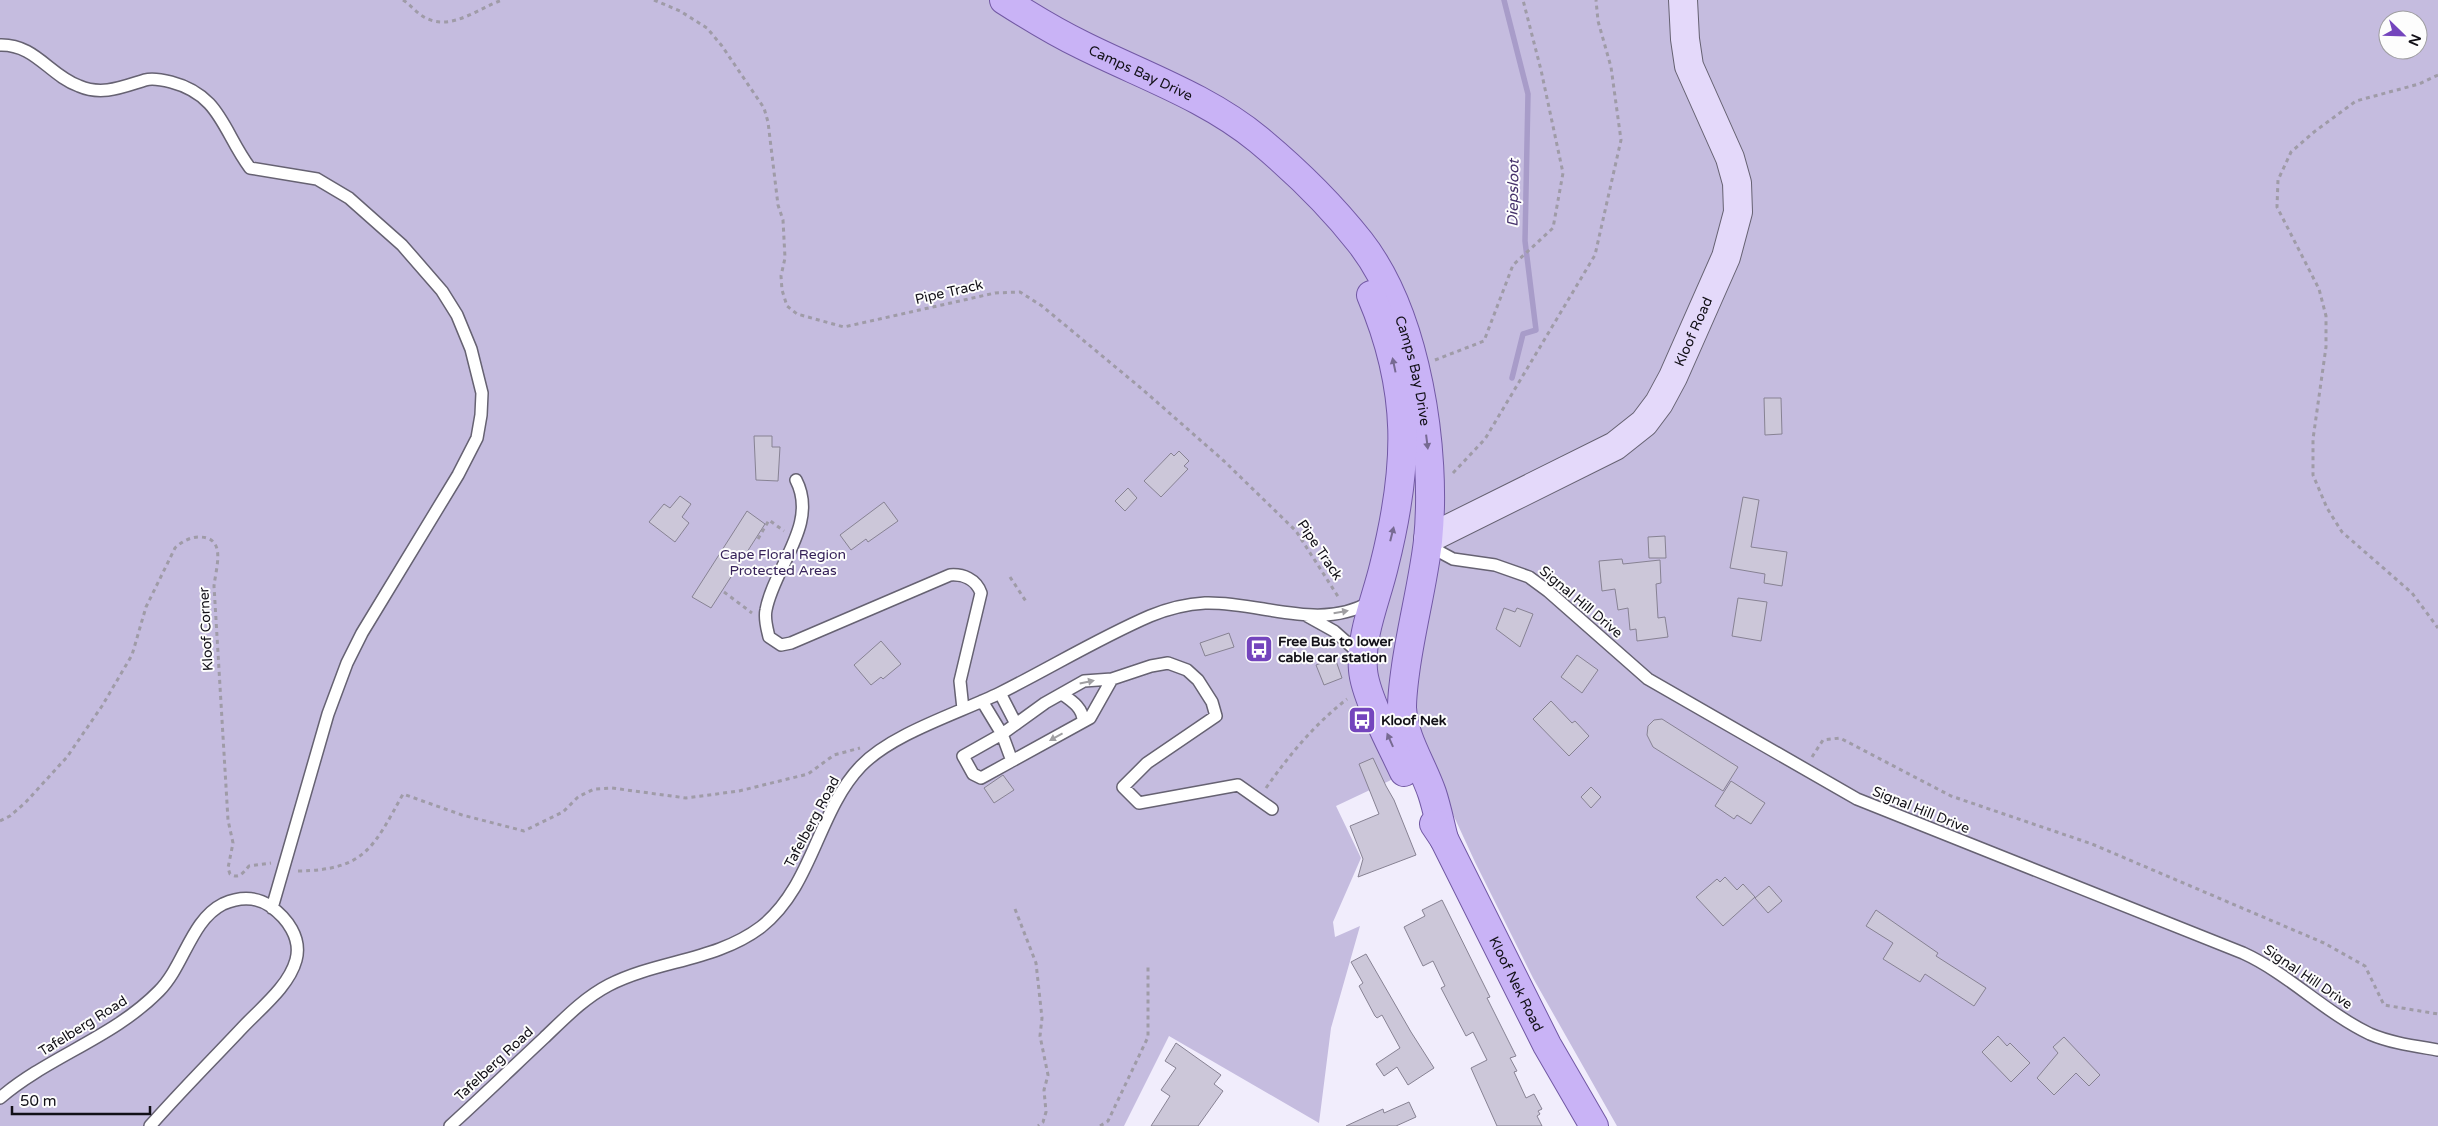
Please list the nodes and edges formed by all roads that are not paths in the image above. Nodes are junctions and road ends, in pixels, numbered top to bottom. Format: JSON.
{"nodes":[{"id":1,"x":1004,"y":0,"type":"edge"},
{"id":2,"x":1683,"y":0,"type":"edge"},
{"id":3,"x":0,"y":45,"type":"edge"},
{"id":4,"x":1295,"y":173,"type":"junction"},
{"id":5,"x":796,"y":480,"type":"dead end"},
{"id":6,"x":1428,"y":539,"type":"junction"},
{"id":7,"x":1379,"y":588,"type":"junction"},
{"id":8,"x":1417,"y":603,"type":"junction"},
{"id":9,"x":1304,"y":615,"type":"junction"},
{"id":10,"x":1409,"y":644,"type":"junction"},
{"id":11,"x":1362,"y":655,"type":"junction"},
{"id":12,"x":1112,"y":679,"type":"junction"},
{"id":13,"x":1000,"y":693,"type":"junction"},
{"id":14,"x":1062,"y":694,"type":"junction"},
{"id":15,"x":982,"y":700,"type":"junction"},
{"id":16,"x":963,"y":709,"type":"junction"},
{"id":17,"x":1083,"y":721,"type":"junction"},
{"id":18,"x":1016,"y":724,"type":"junction"},
{"id":19,"x":1002,"y":734,"type":"junction"},
{"id":20,"x":1012,"y":761,"type":"junction"},
{"id":21,"x":1272,"y":809,"type":"dead end"},
{"id":22,"x":1444,"y":839,"type":"junction"},
{"id":23,"x":272,"y":908,"type":"junction"},
{"id":24,"x":2438,"y":1050,"type":"edge"},
{"id":25,"x":0,"y":1098,"type":"edge"},
{"id":26,"x":150,"y":1126,"type":"edge"},
{"id":27,"x":450,"y":1126,"type":"edge"},
{"id":28,"x":1594,"y":1126,"type":"edge"}],
"edges":[{"from":1,"to":4,"type":"main road","name":"Camps Bay Drive"},
{"from":2,"to":6,"type":"main road","name":"Kloof Road"},
{"from":3,"to":23,"type":"lane"},
{"from":4,"to":6,"type":"main road","name":"Camps Bay Drive","one_way":true},
{"from":7,"to":4,"type":"main road","name":"Camps Bay Drive","one_way":true},
{"from":5,"to":16,"type":"lane"},
{"from":6,"to":7,"type":"main road"},
{"from":6,"to":8,"type":"main road","name":"Camps Bay Drive"},
{"from":6,"to":24,"type":"lane","name":"Signal Hill Drive"},
{"from":7,"to":8,"type":"main road"},
{"from":9,"to":7,"type":"lane","name":"Tafelberg Road","one_way":true},
{"from":7,"to":11,"type":"main road","name":"Camps Bay Drive"},
{"from":8,"to":10,"type":"main road","name":"Camps Bay Drive"},
{"from":9,"to":11,"type":"lane","name":"Tafelberg Road"},
{"from":9,"to":13,"type":"lane","name":"Tafelberg Road"},
{"from":10,"to":11,"type":"main road"},
{"from":10,"to":22,"type":"main road","name":"Kloof Nek Road"},
{"from":22,"to":11,"type":"main road","name":"Kloof Nek Road","one_way":true},
{"from":14,"to":12,"type":"lane","one_way":true},
{"from":12,"to":17,"type":"lane"},
{"from":12,"to":21,"type":"lane"},
{"from":13,"to":15,"type":"lane","name":"Tafelberg Road"},
{"from":13,"to":18,"type":"lane"},
{"from":14,"to":17,"type":"lane"},
{"from":14,"to":18,"type":"lane"},
{"from":15,"to":16,"type":"lane","name":"Tafelberg Road"},
{"from":15,"to":19,"type":"lane"},
{"from":16,"to":27,"type":"lane","name":"Tafelberg Road"},
{"from":17,"to":20,"type":"lane","one_way":true},
{"from":18,"to":19,"type":"lane"},
{"from":19,"to":20,"type":"lane"},
{"from":19,"to":20,"type":"lane"},
{"from":22,"to":28,"type":"main road","name":"Kloof Nek Road"},
{"from":23,"to":25,"type":"lane","name":"Tafelberg Road"},
{"from":23,"to":26,"type":"lane","name":"Tafelberg Road"}]}
